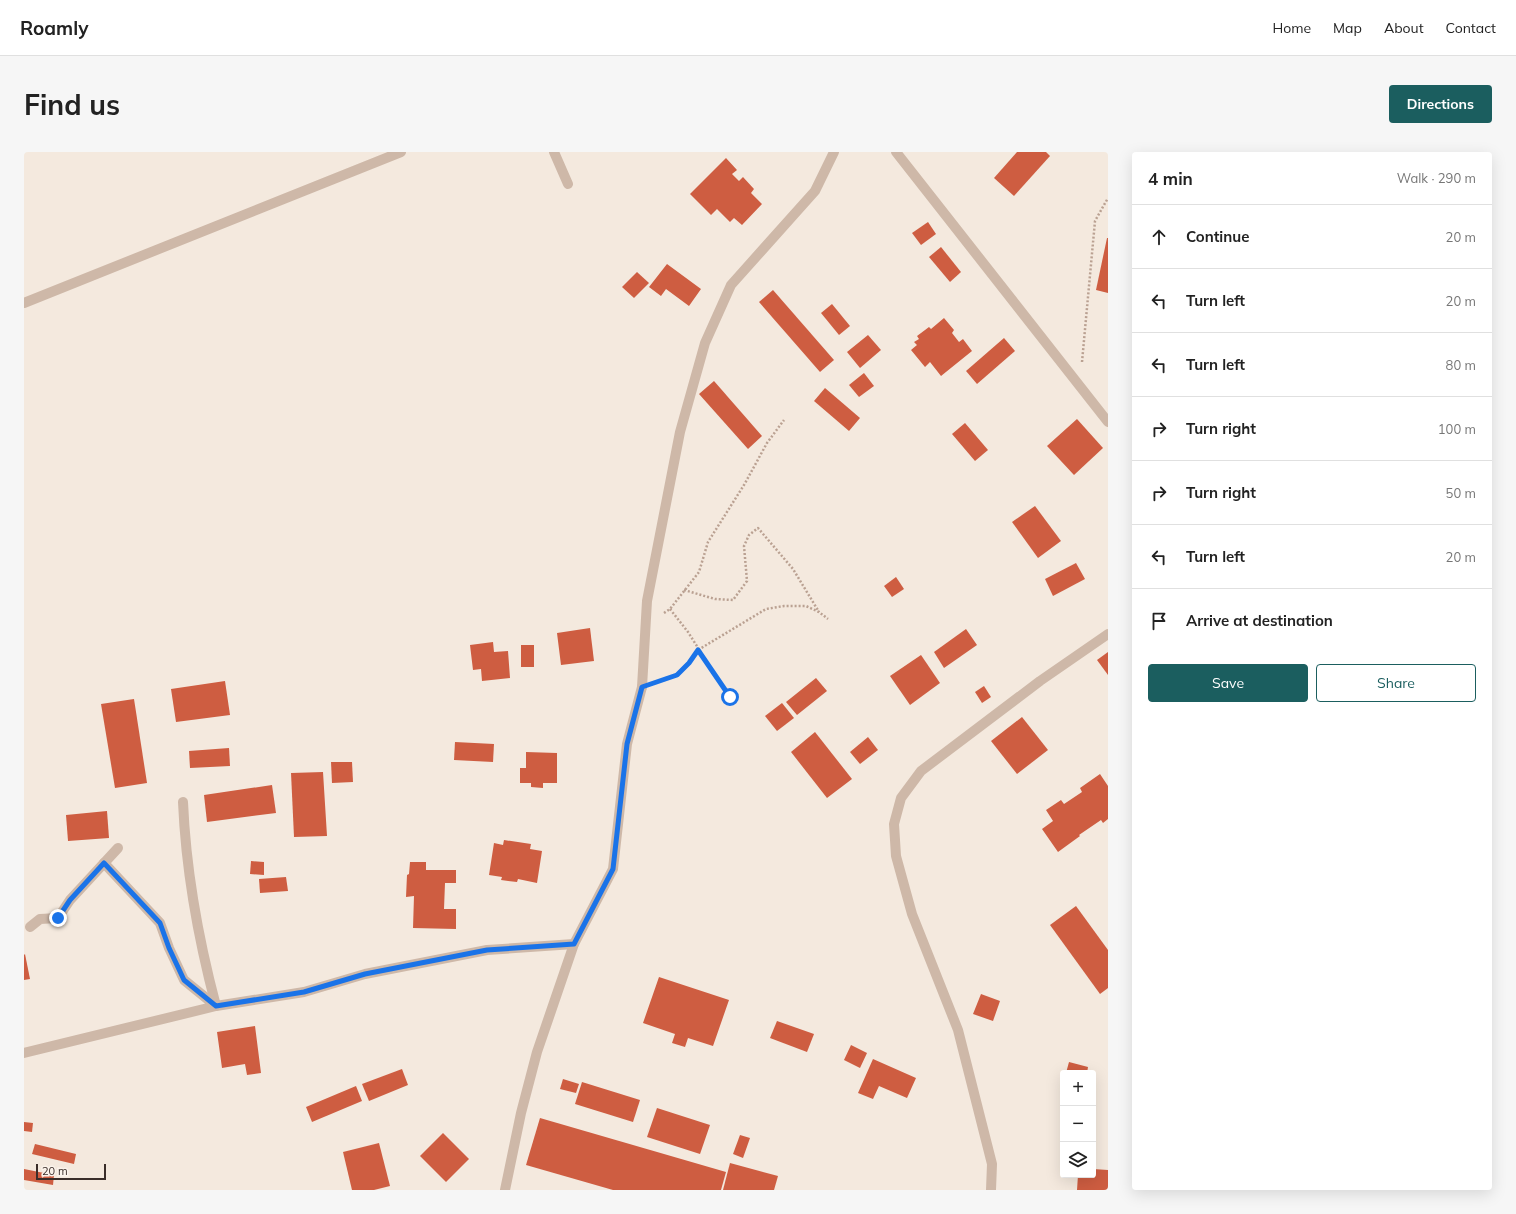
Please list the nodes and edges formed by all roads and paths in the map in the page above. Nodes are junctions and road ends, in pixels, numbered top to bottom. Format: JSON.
{"nodes":[{"id":1,"x":401,"y":152,"type":"edge"},
{"id":2,"x":554,"y":152,"type":"edge"},
{"id":3,"x":834,"y":152,"type":"edge"},
{"id":4,"x":896,"y":152,"type":"edge"},
{"id":5,"x":568,"y":184,"type":"dead end"},
{"id":6,"x":1108,"y":198,"type":"edge"},
{"id":7,"x":24,"y":303,"type":"edge"},
{"id":8,"x":1073,"y":378,"type":"junction"},
{"id":9,"x":784,"y":420,"type":"dead end"},
{"id":10,"x":1108,"y":422,"type":"edge"},
{"id":11,"x":684,"y":590,"type":"junction"},
{"id":12,"x":670,"y":609,"type":"junction"},
{"id":13,"x":819,"y":612,"type":"junction"},
{"id":14,"x":828,"y":619,"type":"dead end"},
{"id":15,"x":647,"y":624,"type":"junction"},
{"id":16,"x":1108,"y":634,"type":"edge"},
{"id":17,"x":698,"y":650,"type":"junction"},
{"id":18,"x":642,"y":687,"type":"junction"},
{"id":19,"x":734,"y":705,"type":"dead end"},
{"id":20,"x":183,"y":802,"type":"dead end"},
{"id":21,"x":118,"y":848,"type":"dead end"},
{"id":22,"x":104,"y":863,"type":"junction"},
{"id":23,"x":30,"y":927,"type":"dead end"},
{"id":24,"x":574,"y":944,"type":"junction"},
{"id":25,"x":216,"y":1006,"type":"junction"},
{"id":26,"x":24,"y":1053,"type":"edge"},
{"id":27,"x":504,"y":1190,"type":"edge"},
{"id":28,"x":991,"y":1190,"type":"edge"}],
"edges":[{"from":1,"to":7,"type":"street"},
{"from":2,"to":5,"type":"street"},
{"from":3,"to":15,"type":"street"},
{"from":4,"to":8,"type":"street"},
{"from":6,"to":8,"type":"path"},
{"from":8,"to":10,"type":"street"},
{"from":9,"to":11,"type":"path"},
{"from":11,"to":12,"type":"path"},
{"from":11,"to":13,"type":"path"},
{"from":12,"to":15,"type":"path"},
{"from":12,"to":17,"type":"path"},
{"from":13,"to":14,"type":"path"},
{"from":13,"to":17,"type":"path"},
{"from":15,"to":18,"type":"street"},
{"from":16,"to":28,"type":"street"},
{"from":17,"to":18,"type":"path"},
{"from":17,"to":19,"type":"path"},
{"from":18,"to":24,"type":"street"},
{"from":20,"to":25,"type":"street"},
{"from":21,"to":22,"type":"street"},
{"from":22,"to":23,"type":"street"},
{"from":22,"to":25,"type":"street"},
{"from":24,"to":25,"type":"street"},
{"from":24,"to":27,"type":"street"},
{"from":25,"to":26,"type":"street"}]}
